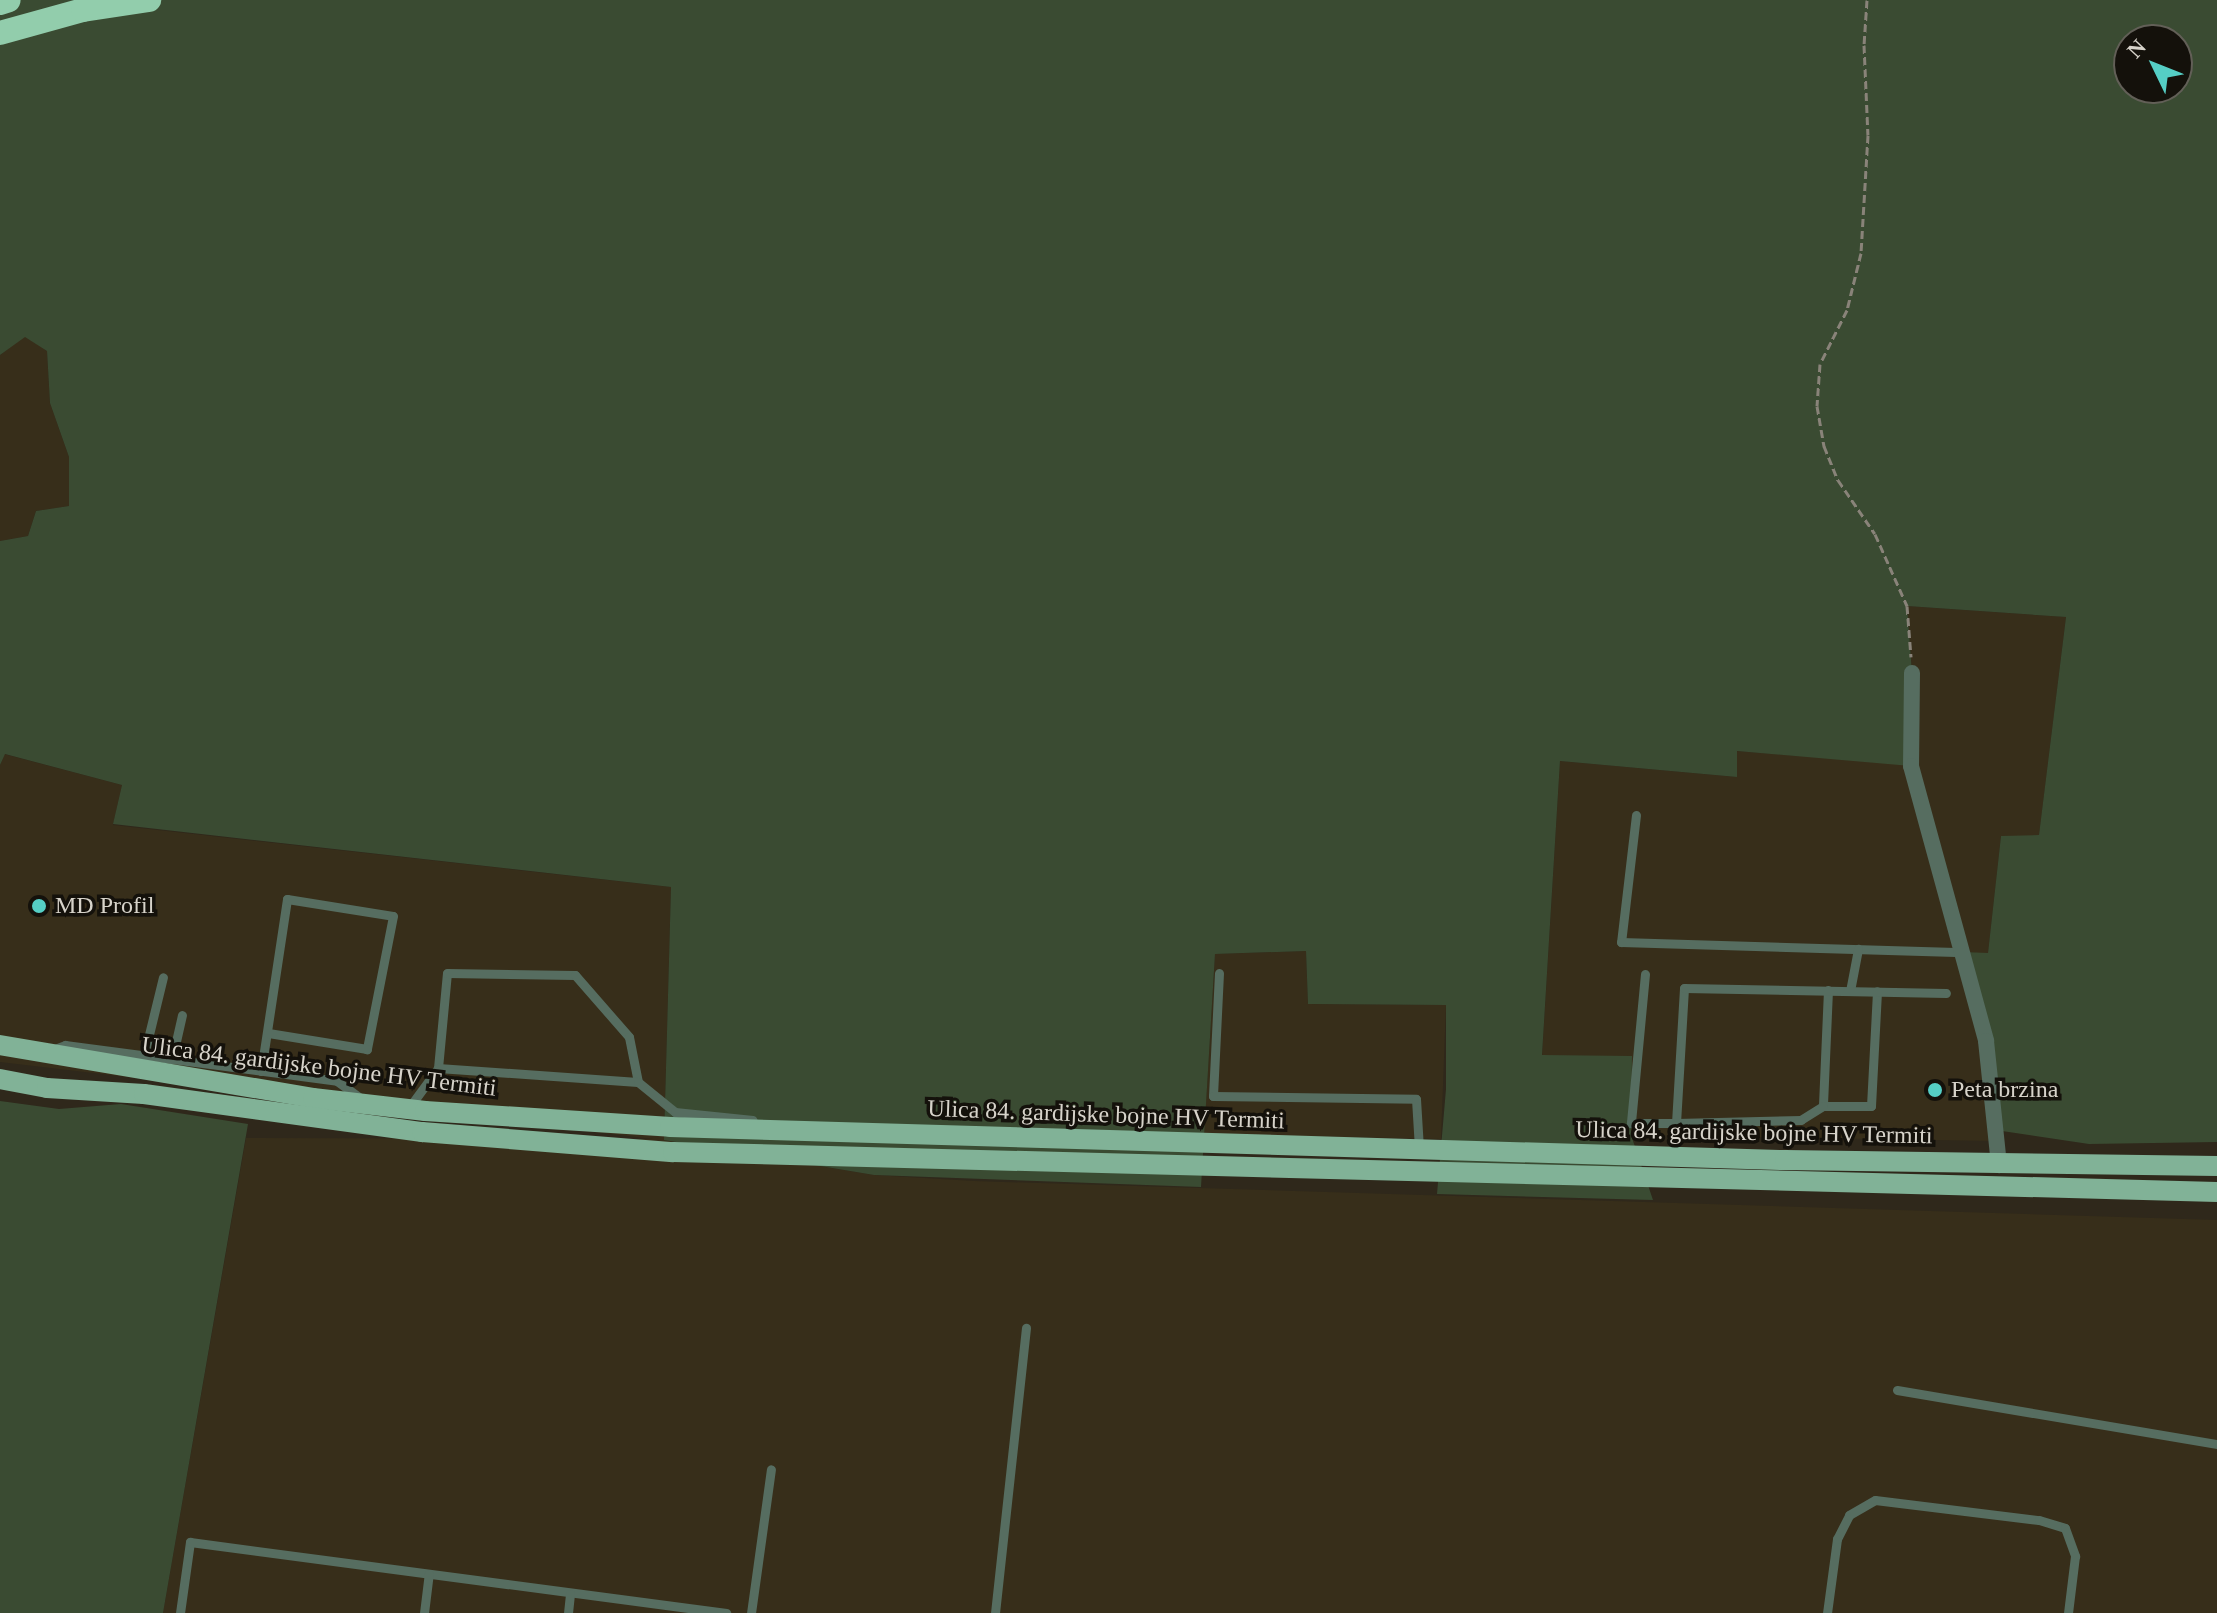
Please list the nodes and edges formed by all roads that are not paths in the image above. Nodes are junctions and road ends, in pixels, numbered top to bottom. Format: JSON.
{"nodes":[{"id":1,"x":9,"y":0,"type":"edge"},
{"id":2,"x":149,"y":0,"type":"edge"},
{"id":3,"x":0,"y":3,"type":"edge"},
{"id":4,"x":0,"y":33,"type":"edge"},
{"id":5,"x":1912,"y":673,"type":"road end"},
{"id":6,"x":1636,"y":815,"type":"dead end"},
{"id":7,"x":1858,"y":949,"type":"junction"},
{"id":8,"x":1964,"y":952,"type":"junction"},
{"id":9,"x":1219,"y":973,"type":"dead end"},
{"id":10,"x":1645,"y":974,"type":"dead end"},
{"id":11,"x":163,"y":977,"type":"dead end"},
{"id":12,"x":1828,"y":990,"type":"junction"},
{"id":13,"x":1850,"y":991,"type":"junction"},
{"id":14,"x":1877,"y":991,"type":"junction"},
{"id":15,"x":1946,"y":993,"type":"dead end"},
{"id":16,"x":182,"y":1015,"type":"dead end"},
{"id":17,"x":268,"y":1033,"type":"junction"},
{"id":18,"x":0,"y":1045,"type":"edge"},
{"id":19,"x":42,"y":1053,"type":"junction"},
{"id":20,"x":144,"y":1055,"type":"junction"},
{"id":21,"x":172,"y":1059,"type":"junction"},
{"id":22,"x":438,"y":1068,"type":"junction"},
{"id":23,"x":261,"y":1071,"type":"junction"},
{"id":24,"x":0,"y":1079,"type":"edge"},
{"id":25,"x":638,"y":1082,"type":"junction"},
{"id":26,"x":369,"y":1104,"type":"junction"},
{"id":27,"x":1823,"y":1106,"type":"junction"},
{"id":28,"x":408,"y":1109,"type":"junction"},
{"id":29,"x":1676,"y":1123,"type":"junction"},
{"id":30,"x":859,"y":1134,"type":"junction"},
{"id":31,"x":1419,"y":1149,"type":"junction"},
{"id":32,"x":1999,"y":1165,"type":"junction"},
{"id":33,"x":2217,"y":1166,"type":"edge"},
{"id":34,"x":2217,"y":1192,"type":"edge"},
{"id":35,"x":1026,"y":1328,"type":"dead end"},
{"id":36,"x":1897,"y":1390,"type":"dead end"},
{"id":37,"x":2217,"y":1444,"type":"edge"},
{"id":38,"x":771,"y":1469,"type":"dead end"},
{"id":39,"x":429,"y":1574,"type":"junction"},
{"id":40,"x":570,"y":1594,"type":"junction"},
{"id":41,"x":180,"y":1613,"type":"edge"},
{"id":42,"x":424,"y":1613,"type":"edge"},
{"id":43,"x":568,"y":1613,"type":"edge"},
{"id":44,"x":726,"y":1613,"type":"edge"},
{"id":45,"x":751,"y":1613,"type":"edge"},
{"id":46,"x":995,"y":1613,"type":"edge"},
{"id":47,"x":1827,"y":1613,"type":"edge"},
{"id":48,"x":2068,"y":1613,"type":"edge"}],
"edges":[{"from":1,"to":3,"type":"highway"},
{"from":2,"to":4,"type":"highway"},
{"from":5,"to":8,"type":"street"},
{"from":6,"to":7,"type":"lane"},
{"from":7,"to":8,"type":"lane"},
{"from":7,"to":13,"type":"lane"},
{"from":8,"to":32,"type":"street"},
{"from":9,"to":31,"type":"lane"},
{"from":10,"to":29,"type":"lane"},
{"from":11,"to":20,"type":"lane"},
{"from":12,"to":13,"type":"lane"},
{"from":12,"to":27,"type":"lane"},
{"from":12,"to":29,"type":"lane"},
{"from":13,"to":14,"type":"lane"},
{"from":14,"to":15,"type":"lane"},
{"from":14,"to":27,"type":"lane"},
{"from":16,"to":21,"type":"lane"},
{"from":17,"to":17,"type":"lane"},
{"from":17,"to":23,"type":"lane"},
{"from":18,"to":19,"type":"main road","name":"Ulica 84. gardijske bojne HV Termiti"},
{"from":19,"to":20,"type":"lane"},
{"from":19,"to":26,"type":"main road","name":"Ulica 84. gardijske bojne HV Termiti"},
{"from":20,"to":21,"type":"lane"},
{"from":21,"to":23,"type":"lane"},
{"from":22,"to":25,"type":"lane"},
{"from":22,"to":25,"type":"lane"},
{"from":22,"to":28,"type":"lane"},
{"from":23,"to":26,"type":"lane"},
{"from":24,"to":34,"type":"main road","name":"Ulica 84. gardijske bojne HV Termiti"},
{"from":25,"to":30,"type":"lane"},
{"from":26,"to":28,"type":"main road","name":"Ulica 84. gardijske bojne HV Termiti"},
{"from":27,"to":29,"type":"lane"},
{"from":28,"to":30,"type":"main road","name":"Ulica 84. gardijske bojne HV Termiti"},
{"from":30,"to":31,"type":"main road","name":"Ulica 84. gardijske bojne HV Termiti"},
{"from":31,"to":32,"type":"main road","name":"Ulica 84. gardijske bojne HV Termiti"},
{"from":32,"to":33,"type":"main road","name":"Ulica 84. gardijske bojne HV Termiti"},
{"from":35,"to":46,"type":"lane"},
{"from":36,"to":37,"type":"lane"},
{"from":38,"to":45,"type":"lane"},
{"from":39,"to":40,"type":"lane"},
{"from":39,"to":41,"type":"lane"},
{"from":39,"to":42,"type":"lane"},
{"from":40,"to":43,"type":"lane"},
{"from":40,"to":44,"type":"lane"},
{"from":47,"to":48,"type":"lane"}]}
